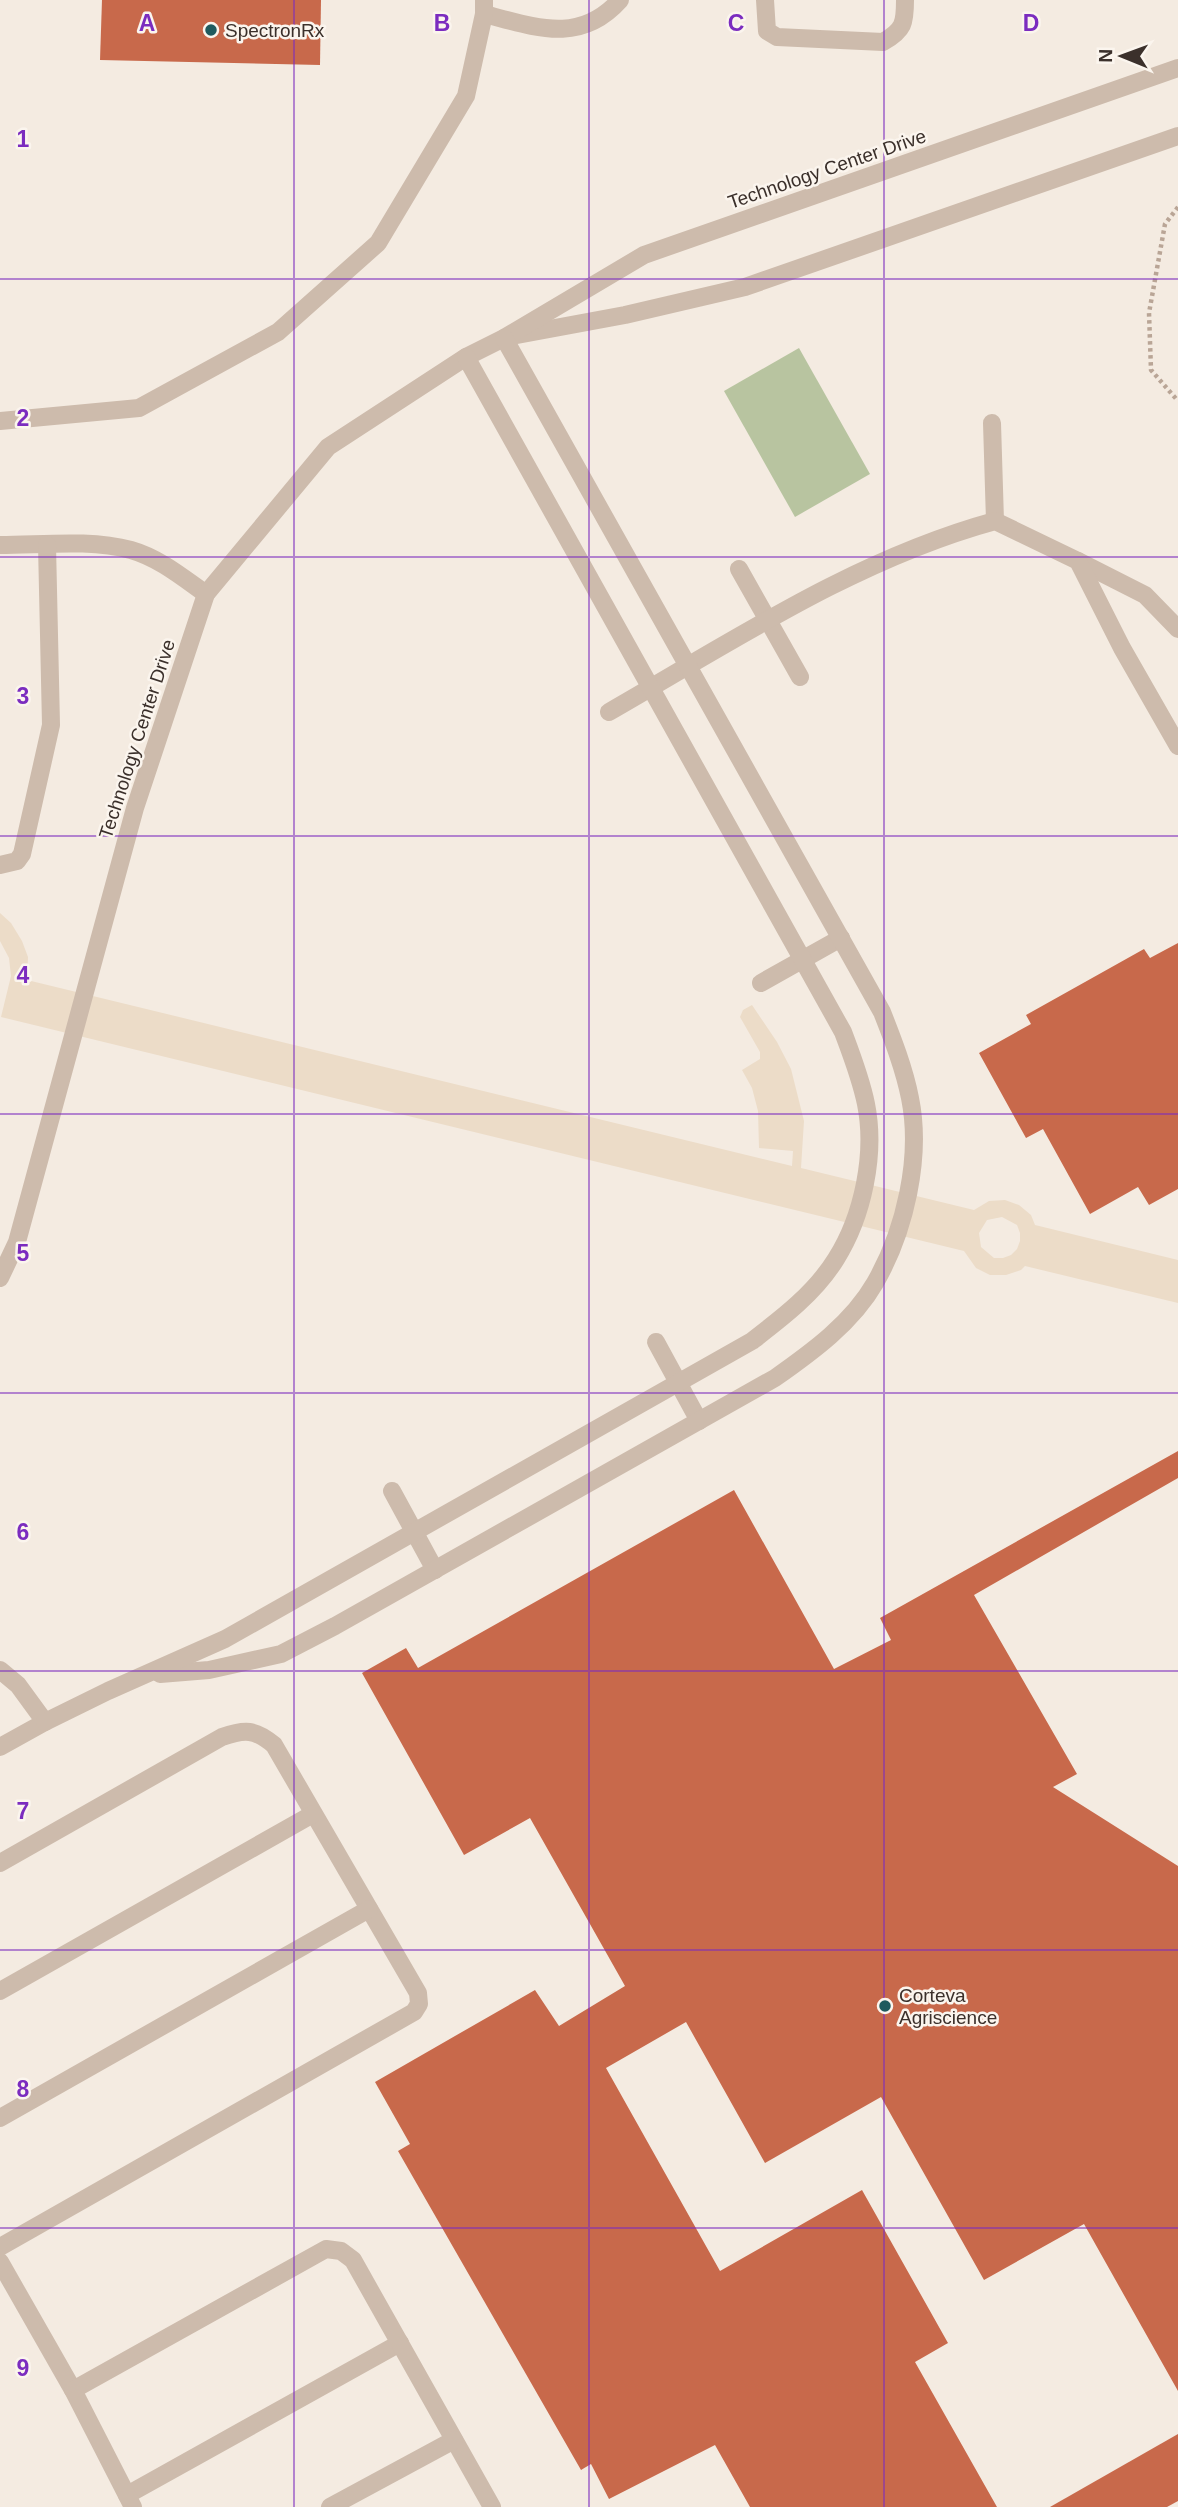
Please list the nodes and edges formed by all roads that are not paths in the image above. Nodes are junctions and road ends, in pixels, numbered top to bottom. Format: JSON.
{"nodes":[{"id":1,"x":620,"y":0,"type":"edge"},
{"id":2,"x":765,"y":0,"type":"edge"},
{"id":3,"x":905,"y":0,"type":"edge"},
{"id":4,"x":484,"y":7,"type":"edge"},
{"id":5,"x":1178,"y":68,"type":"edge"},
{"id":6,"x":1178,"y":136,"type":"edge"},
{"id":7,"x":503,"y":338,"type":"junction"},
{"id":8,"x":466,"y":357,"type":"junction"},
{"id":9,"x":0,"y":421,"type":"edge"},
{"id":10,"x":992,"y":423,"type":"dead end"},
{"id":11,"x":995,"y":521,"type":"junction"},
{"id":12,"x":0,"y":545,"type":"edge"},
{"id":13,"x":47,"y":545,"type":"junction"},
{"id":14,"x":1078,"y":561,"type":"junction"},
{"id":15,"x":739,"y":569,"type":"dead end"},
{"id":16,"x":206,"y":594,"type":"junction"},
{"id":17,"x":768,"y":621,"type":"junction"},
{"id":18,"x":1178,"y":629,"type":"edge"},
{"id":19,"x":688,"y":667,"type":"junction"},
{"id":20,"x":800,"y":677,"type":"dead end"},
{"id":21,"x":651,"y":688,"type":"junction"},
{"id":22,"x":609,"y":712,"type":"dead end"},
{"id":23,"x":1178,"y":746,"type":"edge"},
{"id":24,"x":0,"y":865,"type":"edge"},
{"id":25,"x":841,"y":938,"type":"junction"},
{"id":26,"x":803,"y":960,"type":"junction"},
{"id":27,"x":761,"y":984,"type":"dead end"},
{"id":28,"x":0,"y":1278,"type":"edge"},
{"id":29,"x":656,"y":1342,"type":"dead end"},
{"id":30,"x":678,"y":1383,"type":"junction"},
{"id":31,"x":699,"y":1421,"type":"junction"},
{"id":32,"x":392,"y":1491,"type":"dead end"},
{"id":33,"x":414,"y":1532,"type":"junction"},
{"id":34,"x":435,"y":1570,"type":"junction"},
{"id":35,"x":0,"y":1670,"type":"edge"},
{"id":36,"x":147,"y":1675,"type":"junction"},
{"id":37,"x":45,"y":1722,"type":"junction"},
{"id":38,"x":0,"y":1747,"type":"edge"},
{"id":39,"x":313,"y":1814,"type":"junction"},
{"id":40,"x":0,"y":1863,"type":"edge"},
{"id":41,"x":369,"y":1909,"type":"junction"},
{"id":42,"x":0,"y":1991,"type":"edge"},
{"id":43,"x":0,"y":2118,"type":"edge"},
{"id":44,"x":0,"y":2247,"type":"edge"},
{"id":45,"x":0,"y":2262,"type":"edge"},
{"id":46,"x":400,"y":2343,"type":"junction"},
{"id":47,"x":73,"y":2390,"type":"junction"},
{"id":48,"x":454,"y":2440,"type":"junction"},
{"id":49,"x":130,"y":2501,"type":"edge"},
{"id":50,"x":330,"y":2507,"type":"edge"},
{"id":51,"x":492,"y":2507,"type":"edge"}],
"edges":[{"from":1,"to":4,"type":"street"},
{"from":2,"to":3,"type":"street"},
{"from":4,"to":9,"type":"street"},
{"from":5,"to":7,"type":"street","name":"Technology Center Drive"},
{"from":6,"to":7,"type":"street","name":"Technology Center Drive"},
{"from":7,"to":8,"type":"street","name":"Technology Center Drive"},
{"from":7,"to":19,"type":"street"},
{"from":8,"to":16,"type":"street","name":"Technology Center Drive"},
{"from":8,"to":21,"type":"street"},
{"from":10,"to":11,"type":"street"},
{"from":11,"to":14,"type":"street"},
{"from":11,"to":17,"type":"street"},
{"from":12,"to":13,"type":"street"},
{"from":13,"to":16,"type":"street"},
{"from":13,"to":24,"type":"street"},
{"from":14,"to":18,"type":"street"},
{"from":14,"to":23,"type":"street"},
{"from":15,"to":17,"type":"street"},
{"from":16,"to":28,"type":"street","name":"Technology Center Drive"},
{"from":17,"to":19,"type":"street"},
{"from":17,"to":20,"type":"street"},
{"from":19,"to":21,"type":"street"},
{"from":19,"to":25,"type":"street"},
{"from":21,"to":22,"type":"street"},
{"from":21,"to":26,"type":"street"},
{"from":25,"to":26,"type":"street"},
{"from":25,"to":31,"type":"street"},
{"from":26,"to":27,"type":"street"},
{"from":26,"to":30,"type":"street"},
{"from":29,"to":30,"type":"street"},
{"from":30,"to":31,"type":"street"},
{"from":30,"to":33,"type":"street"},
{"from":31,"to":34,"type":"street"},
{"from":32,"to":33,"type":"street"},
{"from":33,"to":34,"type":"street"},
{"from":33,"to":36,"type":"street"},
{"from":34,"to":36,"type":"street"},
{"from":35,"to":37,"type":"street"},
{"from":36,"to":37,"type":"street"},
{"from":37,"to":38,"type":"street"},
{"from":39,"to":40,"type":"street"},
{"from":39,"to":41,"type":"street"},
{"from":39,"to":42,"type":"street"},
{"from":41,"to":43,"type":"street"},
{"from":41,"to":44,"type":"street"},
{"from":45,"to":47,"type":"street"},
{"from":46,"to":47,"type":"street"},
{"from":46,"to":48,"type":"street"},
{"from":46,"to":49,"type":"street"},
{"from":47,"to":49,"type":"street"},
{"from":48,"to":50,"type":"street"},
{"from":48,"to":51,"type":"street"}]}
